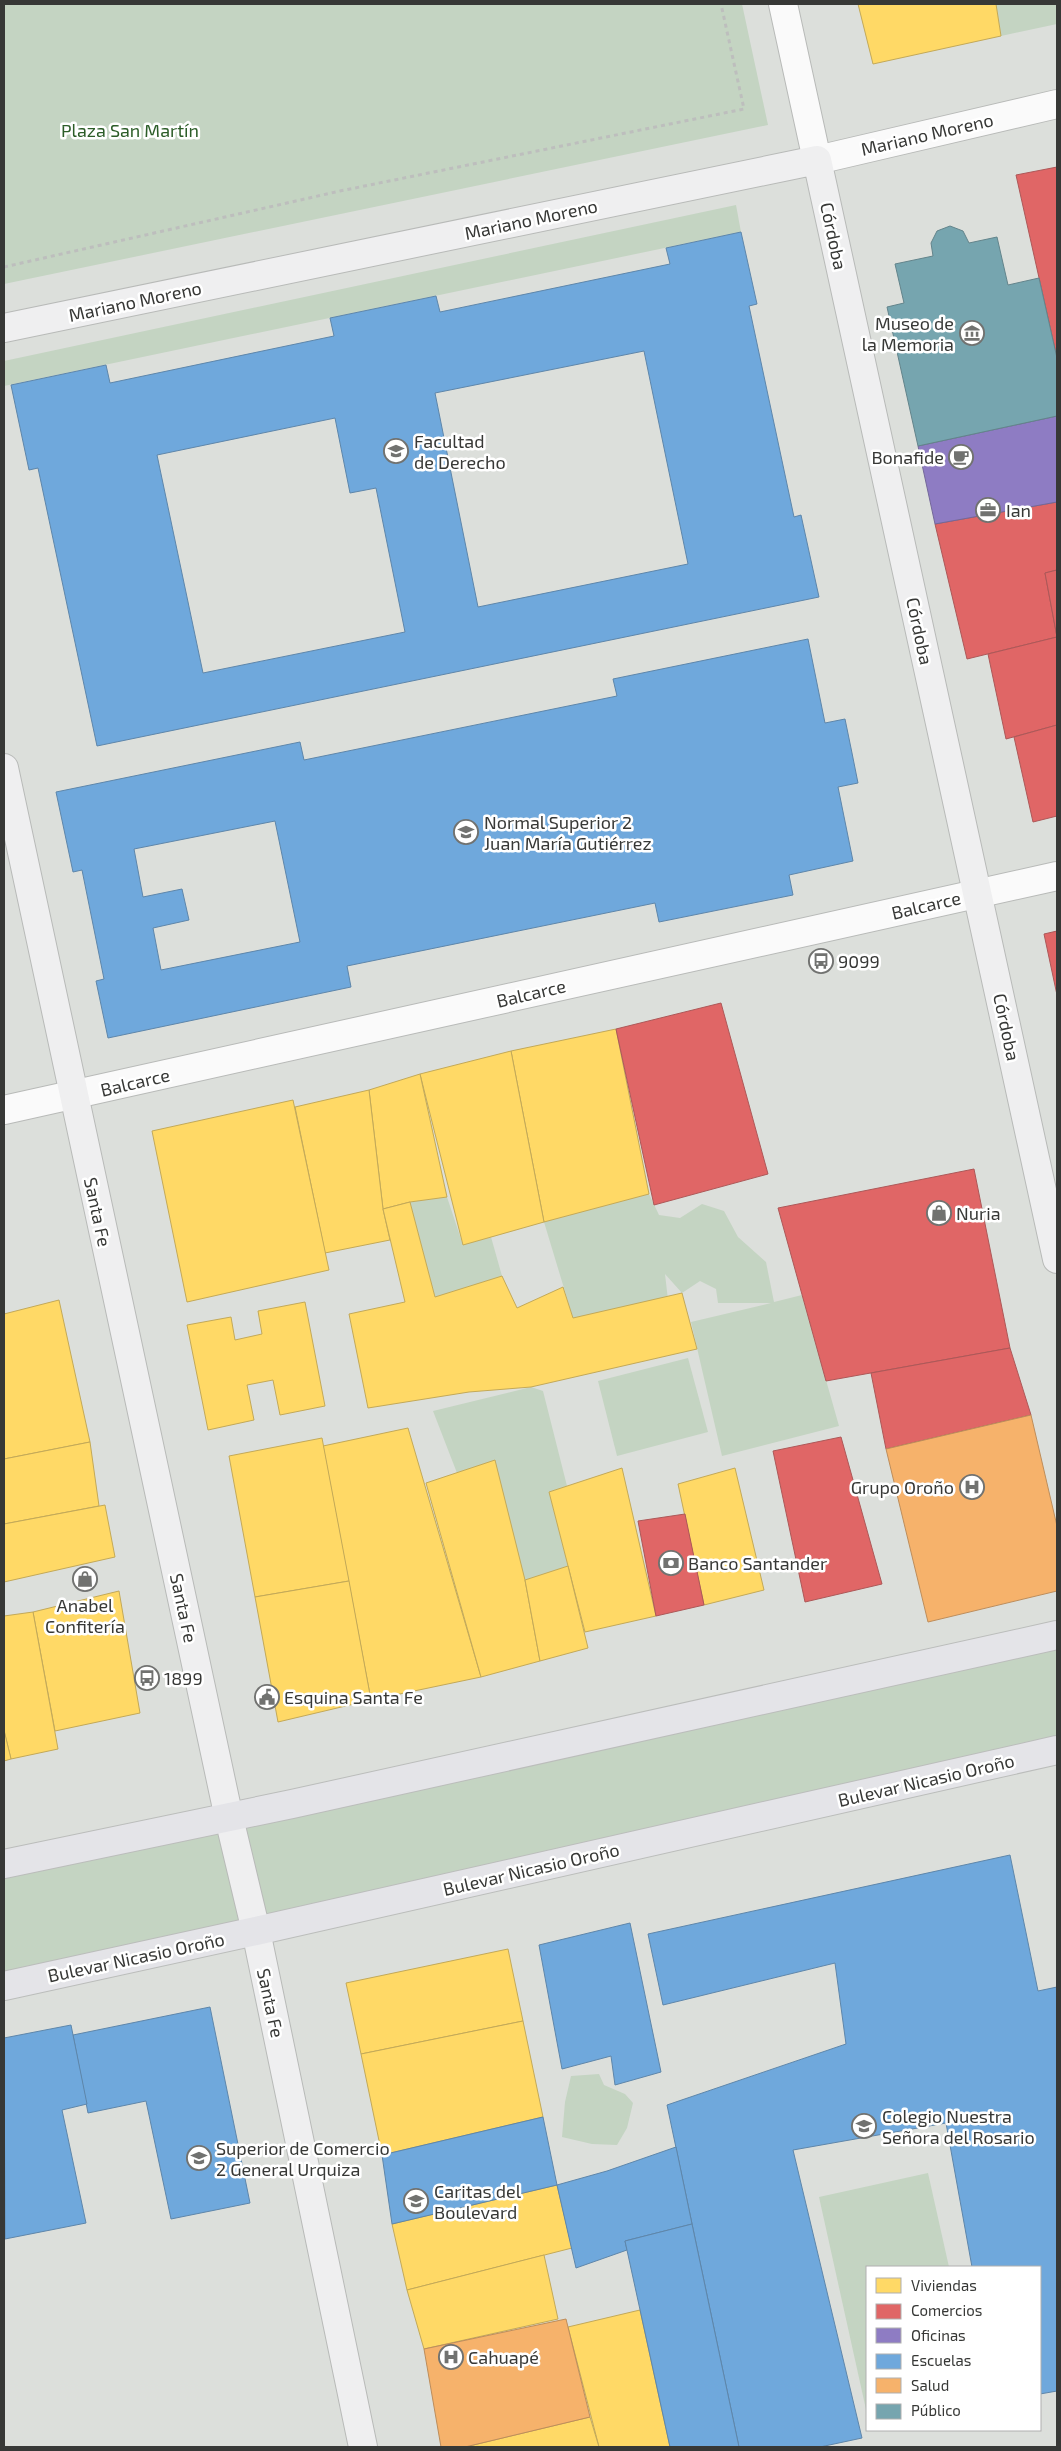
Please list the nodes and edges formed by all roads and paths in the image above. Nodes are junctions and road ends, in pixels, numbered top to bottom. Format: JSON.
{"nodes":[{"id":1,"x":721,"y":4,"type":"edge"},
{"id":2,"x":783,"y":4,"type":"edge"},
{"id":3,"x":1057,"y":104,"type":"edge"},
{"id":4,"x":817,"y":160,"type":"junction"},
{"id":5,"x":4,"y":266,"type":"edge"},
{"id":6,"x":4,"y":328,"type":"edge"},
{"id":7,"x":4,"y":768,"type":"edge"},
{"id":8,"x":1057,"y":876,"type":"edge"},
{"id":9,"x":978,"y":893,"type":"junction"},
{"id":10,"x":73,"y":1096,"type":"junction"},
{"id":11,"x":4,"y":1110,"type":"edge"},
{"id":12,"x":1057,"y":1258,"type":"edge"},
{"id":13,"x":1057,"y":1636,"type":"edge"},
{"id":14,"x":1057,"y":1750,"type":"edge"},
{"id":15,"x":229,"y":1818,"type":"junction"},
{"id":16,"x":4,"y":1864,"type":"edge"},
{"id":17,"x":256,"y":1931,"type":"junction"},
{"id":18,"x":4,"y":1986,"type":"edge"},
{"id":19,"x":363,"y":2447,"type":"edge"}],
"edges":[{"from":1,"to":5,"type":"path"},
{"from":2,"to":4,"type":"street","name":"Córdoba"},
{"from":3,"to":4,"type":"street","name":"Mariano Moreno"},
{"from":4,"to":6,"type":"main road","name":"Mariano Moreno"},
{"from":4,"to":9,"type":"main road","name":"Córdoba"},
{"from":7,"to":10,"type":"main road","name":"Santa Fe"},
{"from":8,"to":9,"type":"street","name":"Balcarce"},
{"from":9,"to":10,"type":"street","name":"Balcarce"},
{"from":9,"to":12,"type":"main road","name":"Córdoba"},
{"from":10,"to":11,"type":"street","name":"Balcarce"},
{"from":10,"to":15,"type":"main road","name":"Santa Fe"},
{"from":13,"to":15,"type":"main road"},
{"from":14,"to":17,"type":"main road","name":"Bulevar Nicasio Oroño"},
{"from":15,"to":16,"type":"main road"},
{"from":15,"to":17,"type":"main road","name":"Santa Fe"},
{"from":17,"to":18,"type":"main road","name":"Bulevar Nicasio Oroño"},
{"from":17,"to":19,"type":"main road","name":"Santa Fe"}]}
